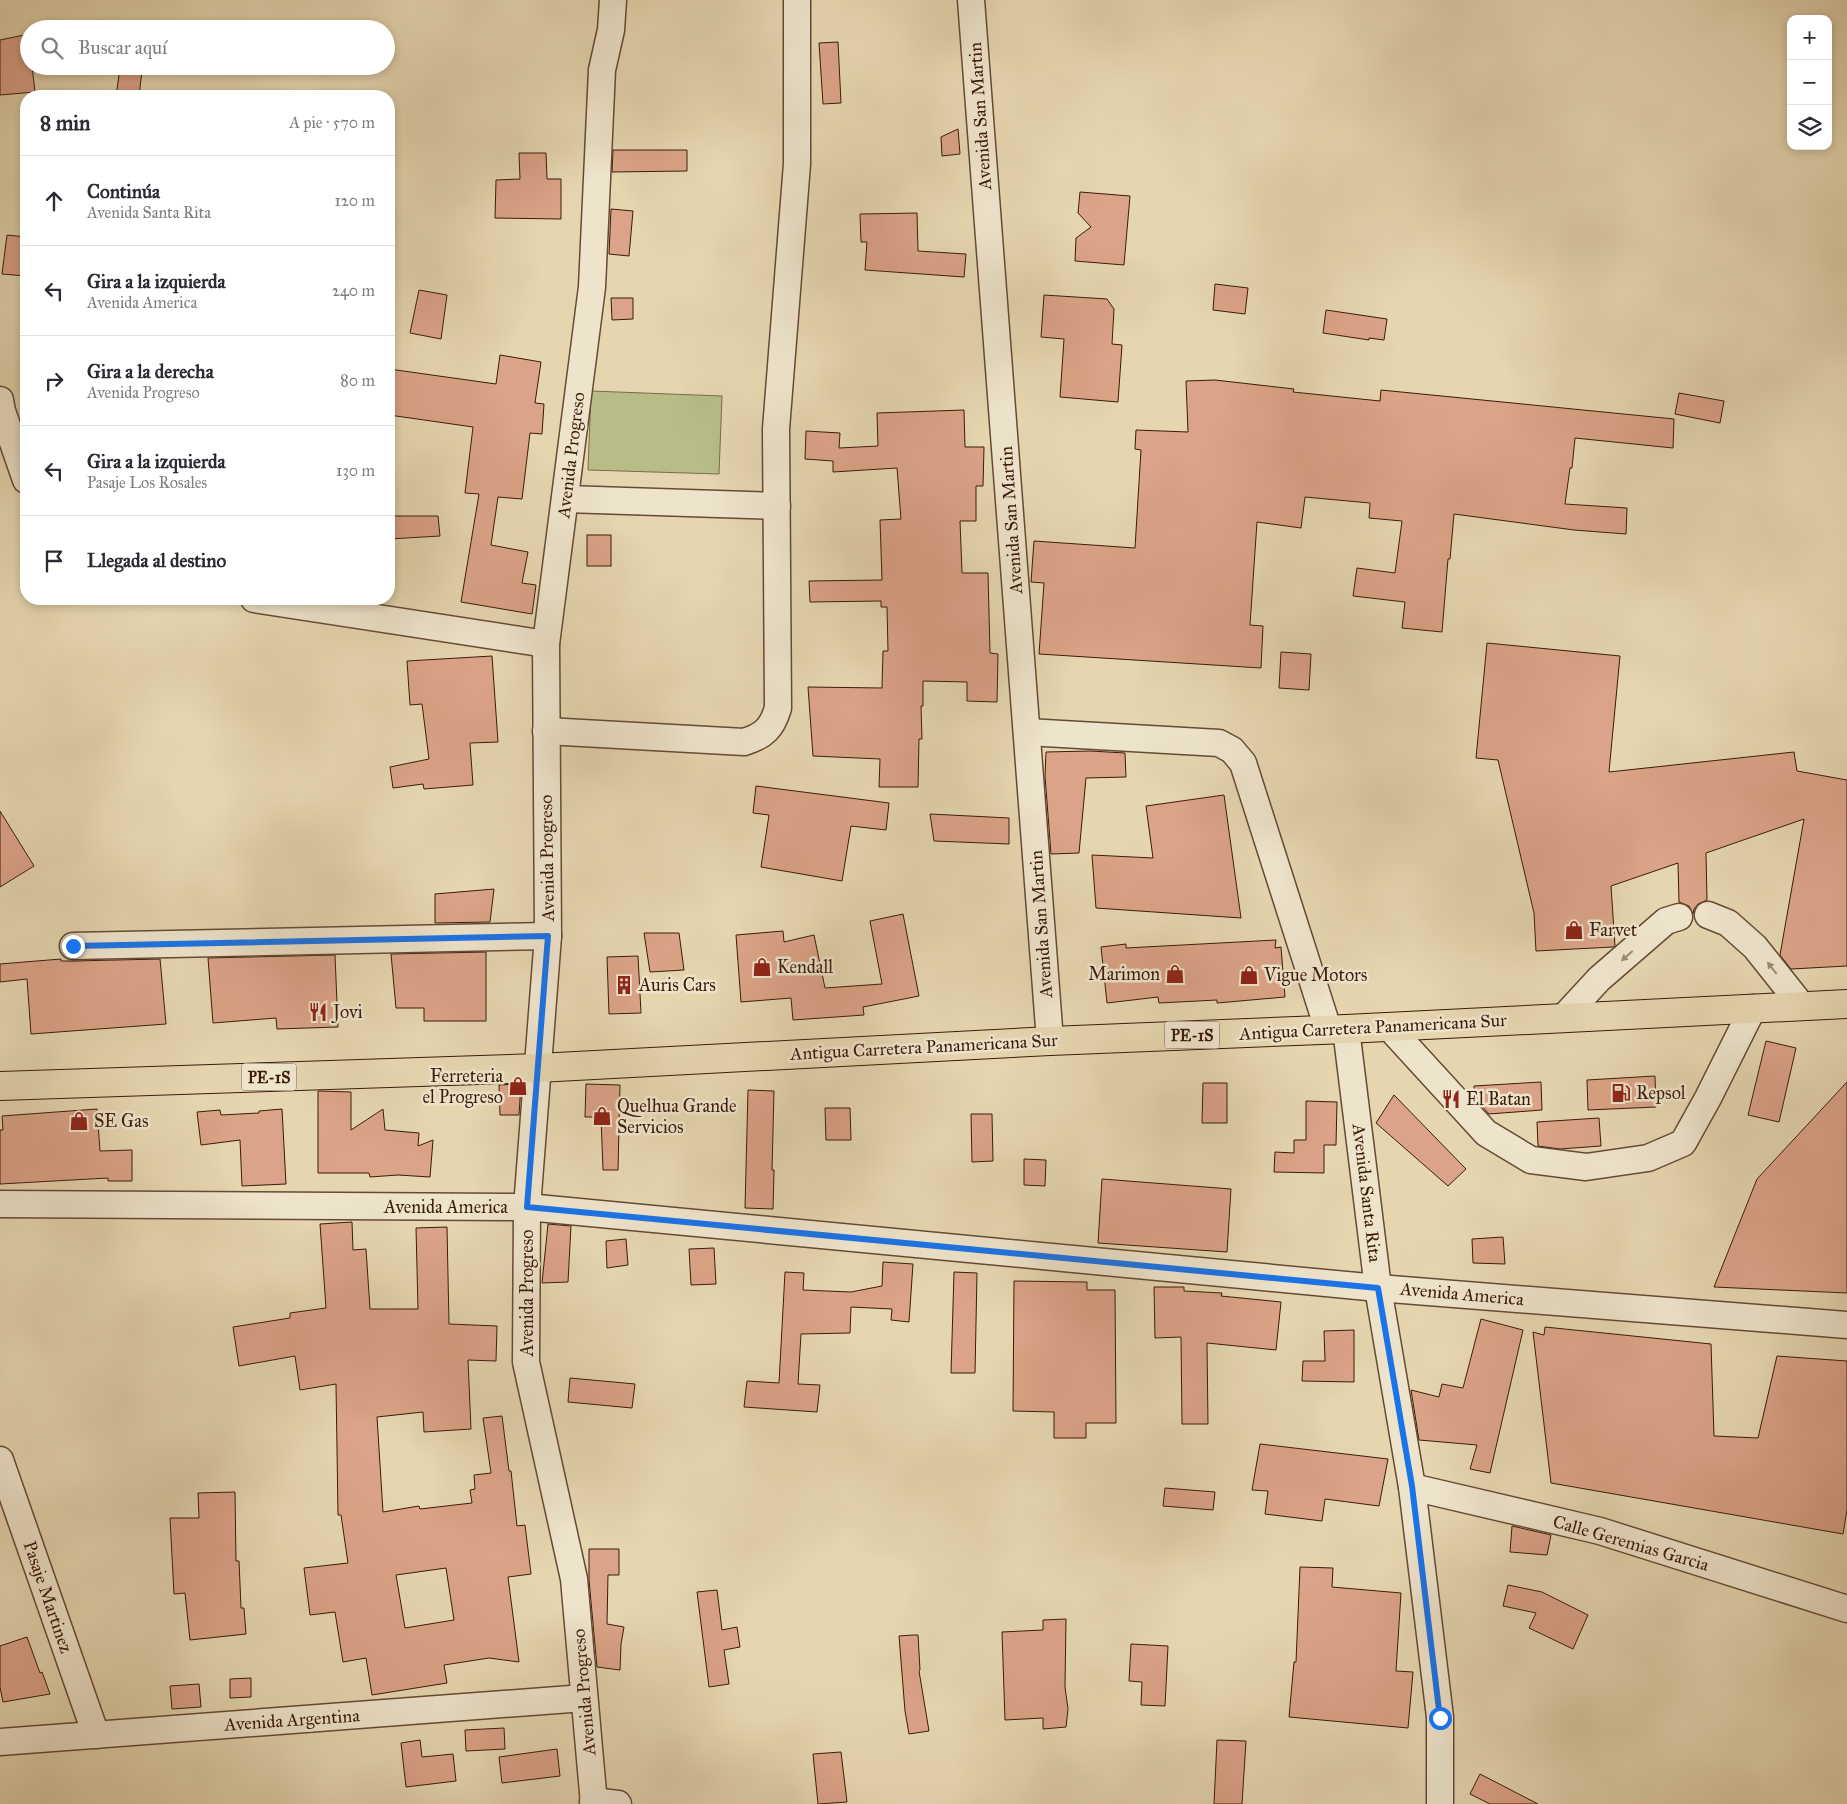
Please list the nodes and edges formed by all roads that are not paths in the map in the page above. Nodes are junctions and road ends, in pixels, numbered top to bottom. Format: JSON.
{"nodes":[{"id":1,"x":612,"y":0,"type":"edge"},
{"id":2,"x":797,"y":0,"type":"edge"},
{"id":3,"x":971,"y":0,"type":"edge"},
{"id":4,"x":0,"y":400,"type":"edge"},
{"id":5,"x":20,"y":463,"type":"edge"},
{"id":6,"x":565,"y":499,"type":"junction"},
{"id":7,"x":777,"y":506,"type":"junction"},
{"id":8,"x":293,"y":605,"type":"edge"},
{"id":9,"x":546,"y":644,"type":"junction"},
{"id":10,"x":546,"y":731,"type":"junction"},
{"id":11,"x":1028,"y":732,"type":"junction"},
{"id":12,"x":1708,"y":915,"type":"dead end"},
{"id":13,"x":1679,"y":917,"type":"dead end"},
{"id":14,"x":548,"y":936,"type":"junction"},
{"id":15,"x":73,"y":946,"type":"dead end"},
{"id":16,"x":1847,"y":1004,"type":"edge"},
{"id":17,"x":1802,"y":1006,"type":"junction"},
{"id":18,"x":1753,"y":1008,"type":"junction"},
{"id":19,"x":1563,"y":1018,"type":"junction"},
{"id":20,"x":1388,"y":1027,"type":"junction"},
{"id":21,"x":1337,"y":1029,"type":"junction"},
{"id":22,"x":1050,"y":1041,"type":"junction"},
{"id":23,"x":538,"y":1068,"type":"junction"},
{"id":24,"x":0,"y":1086,"type":"edge"},
{"id":25,"x":0,"y":1204,"type":"edge"},
{"id":26,"x":527,"y":1207,"type":"junction"},
{"id":27,"x":1378,"y":1288,"type":"junction"},
{"id":28,"x":1847,"y":1325,"type":"edge"},
{"id":29,"x":0,"y":1460,"type":"edge"},
{"id":30,"x":1412,"y":1486,"type":"junction"},
{"id":31,"x":1847,"y":1609,"type":"edge"},
{"id":32,"x":584,"y":1698,"type":"junction"},
{"id":33,"x":96,"y":1735,"type":"junction"},
{"id":34,"x":0,"y":1742,"type":"edge"},
{"id":35,"x":602,"y":1803,"type":"edge"},
{"id":36,"x":1440,"y":1804,"type":"edge"}],
"edges":[{"from":1,"to":6,"type":"street","name":"Avenida Progreso"},
{"from":2,"to":7,"type":"street"},
{"from":3,"to":11,"type":"street","name":"Avenida San Martin"},
{"from":4,"to":5,"type":"street"},
{"from":6,"to":7,"type":"street"},
{"from":6,"to":9,"type":"street","name":"Avenida Progreso"},
{"from":7,"to":10,"type":"street"},
{"from":8,"to":9,"type":"street"},
{"from":9,"to":10,"type":"street","name":"Avenida Progreso"},
{"from":10,"to":14,"type":"street","name":"Avenida Progreso"},
{"from":11,"to":21,"type":"street","name":"Avenida Santa Rita"},
{"from":11,"to":22,"type":"street","name":"Avenida San Martin"},
{"from":17,"to":12,"type":"street","one_way":true},
{"from":13,"to":19,"type":"street","one_way":true},
{"from":14,"to":15,"type":"street"},
{"from":14,"to":23,"type":"street","name":"Avenida Progreso"},
{"from":16,"to":17,"type":"highway","name":"Antigua Carretera Panamericana Sur","number":"PE-1S"},
{"from":17,"to":18,"type":"highway","name":"Antigua Carretera Panamericana Sur","number":"PE-1S"},
{"from":18,"to":19,"type":"highway","name":"Antigua Carretera Panamericana Sur","number":"PE-1S"},
{"from":18,"to":20,"type":"street"},
{"from":19,"to":20,"type":"highway","name":"Antigua Carretera Panamericana Sur","number":"PE-1S"},
{"from":20,"to":21,"type":"highway","name":"Antigua Carretera Panamericana Sur","number":"PE-1S"},
{"from":21,"to":22,"type":"highway","name":"Antigua Carretera Panamericana Sur","number":"PE-1S"},
{"from":21,"to":27,"type":"street","name":"Avenida Santa Rita"},
{"from":22,"to":23,"type":"highway","name":"Antigua Carretera Panamericana Sur","number":"PE-1S"},
{"from":23,"to":24,"type":"highway","name":"Antigua Carretera Panamericana Sur","number":"PE-1S"},
{"from":23,"to":26,"type":"street","name":"Avenida Progreso"},
{"from":25,"to":26,"type":"street","name":"Avenida America"},
{"from":26,"to":27,"type":"street","name":"Avenida America"},
{"from":26,"to":32,"type":"street","name":"Avenida Progreso"},
{"from":27,"to":28,"type":"street","name":"Avenida America"},
{"from":27,"to":30,"type":"street","name":"Avenida Santa Rita"},
{"from":29,"to":33,"type":"street","name":"Pasaje Martinez"},
{"from":30,"to":31,"type":"street","name":"Calle Geremias Garcia"},
{"from":30,"to":36,"type":"street","name":"Avenida Santa Rita"},
{"from":32,"to":33,"type":"street","name":"Avenida Argentina"},
{"from":32,"to":35,"type":"street","name":"Avenida Progreso"},
{"from":33,"to":34,"type":"street","name":"Avenida Argentina"}]}
